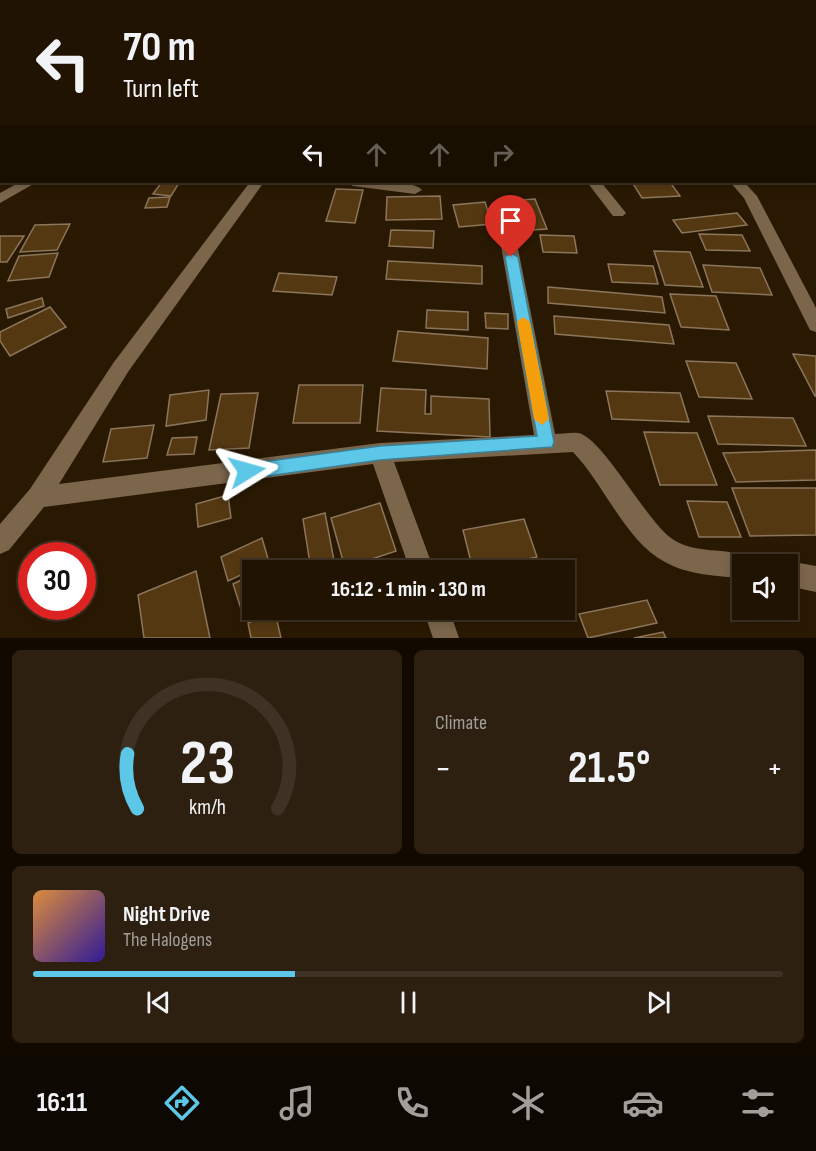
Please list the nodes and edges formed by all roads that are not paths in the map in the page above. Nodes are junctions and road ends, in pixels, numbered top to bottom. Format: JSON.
{"nodes":[{"id":1,"x":28,"y":183,"type":"edge"},
{"id":2,"x":256,"y":183,"type":"edge"},
{"id":3,"x":361,"y":183,"type":"edge"},
{"id":4,"x":595,"y":183,"type":"edge"},
{"id":5,"x":738,"y":183,"type":"edge"},
{"id":6,"x":415,"y":190,"type":"dead end"},
{"id":7,"x":0,"y":199,"type":"edge"},
{"id":8,"x":618,"y":213,"type":"dead end"},
{"id":9,"x":507,"y":234,"type":"dead end"},
{"id":10,"x":816,"y":325,"type":"edge"},
{"id":11,"x":546,"y":442,"type":"junction"},
{"id":12,"x":380,"y":453,"type":"junction"},
{"id":13,"x":38,"y":497,"type":"junction"},
{"id":14,"x":0,"y":542,"type":"edge"},
{"id":15,"x":418,"y":560,"type":"edge"},
{"id":16,"x":732,"y":564,"type":"edge"},
{"id":17,"x":798,"y":576,"type":"edge"},
{"id":18,"x":816,"y":579,"type":"edge"},
{"id":19,"x":440,"y":620,"type":"edge"},
{"id":20,"x":446,"y":638,"type":"edge"}],
"edges":[{"from":1,"to":7,"type":"street"},
{"from":2,"to":13,"type":"street"},
{"from":3,"to":6,"type":"street"},
{"from":4,"to":8,"type":"street"},
{"from":5,"to":10,"type":"street"},
{"from":9,"to":11,"type":"street"},
{"from":11,"to":12,"type":"street"},
{"from":11,"to":16,"type":"street"},
{"from":12,"to":13,"type":"street"},
{"from":12,"to":15,"type":"street"},
{"from":13,"to":14,"type":"street"},
{"from":17,"to":18,"type":"street"},
{"from":19,"to":20,"type":"street"}]}
